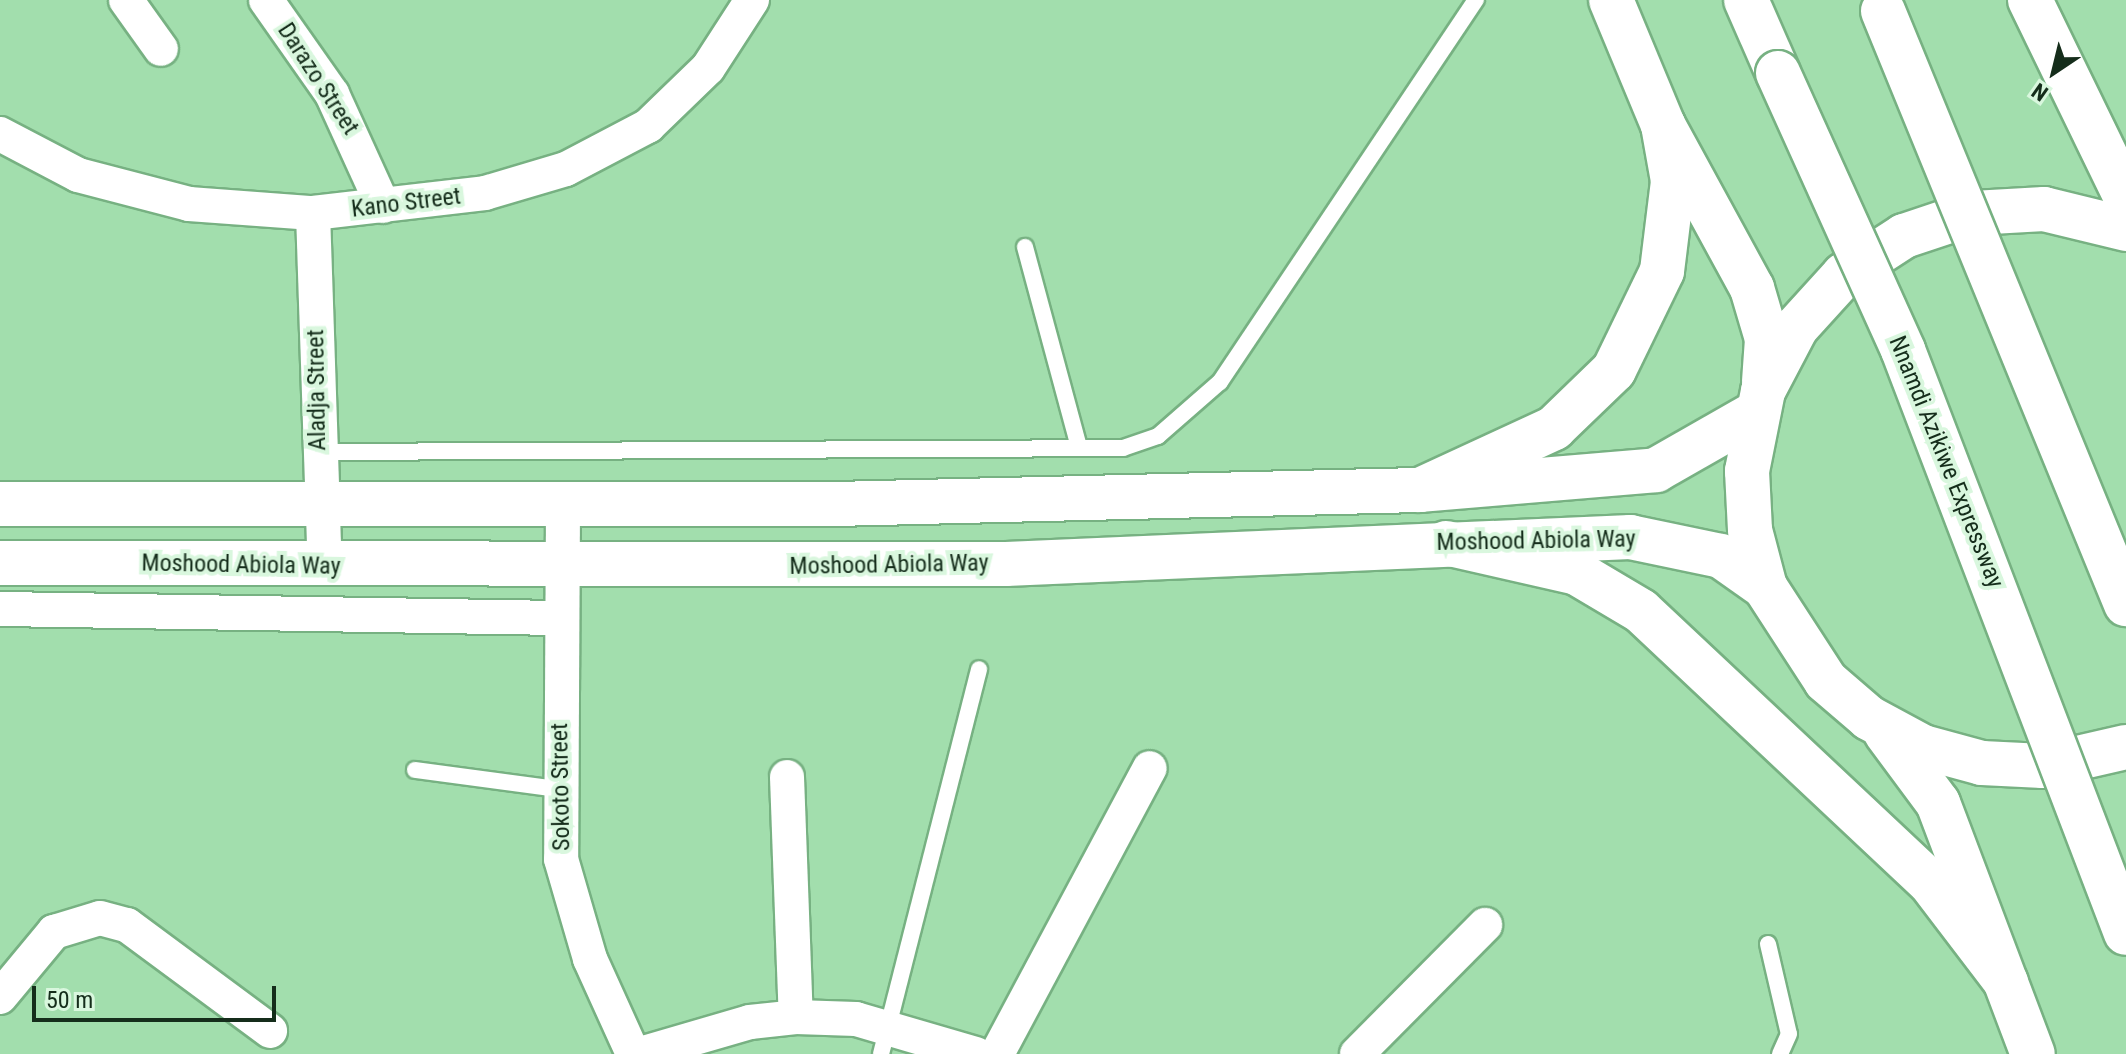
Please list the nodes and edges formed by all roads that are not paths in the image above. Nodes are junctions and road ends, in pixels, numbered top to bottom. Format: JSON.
{"nodes":[{"id":1,"x":126,"y":0,"type":"edge"},
{"id":2,"x":266,"y":0,"type":"edge"},
{"id":3,"x":752,"y":0,"type":"edge"},
{"id":4,"x":1476,"y":0,"type":"edge"},
{"id":5,"x":1611,"y":0,"type":"edge"},
{"id":6,"x":1746,"y":0,"type":"edge"},
{"id":7,"x":2030,"y":0,"type":"edge"},
{"id":8,"x":1881,"y":6,"type":"edge"},
{"id":9,"x":161,"y":49,"type":"dead end"},
{"id":10,"x":1663,"y":125,"type":"junction"},
{"id":11,"x":0,"y":134,"type":"edge"},
{"id":12,"x":2126,"y":198,"type":"edge"},
{"id":13,"x":383,"y":206,"type":"junction"},
{"id":14,"x":313,"y":213,"type":"junction"},
{"id":15,"x":2126,"y":229,"type":"edge"},
{"id":16,"x":1025,"y":247,"type":"dead end"},
{"id":17,"x":1760,"y":402,"type":"junction"},
{"id":18,"x":1079,"y":447,"type":"junction"},
{"id":19,"x":317,"y":452,"type":"junction"},
{"id":20,"x":1420,"y":490,"type":"junction"},
{"id":21,"x":0,"y":504,"type":"edge"},
{"id":22,"x":323,"y":506,"type":"junction"},
{"id":23,"x":563,"y":507,"type":"junction"},
{"id":24,"x":1446,"y":543,"type":"junction"},
{"id":25,"x":0,"y":563,"type":"edge"},
{"id":26,"x":325,"y":566,"type":"junction"},
{"id":27,"x":563,"y":568,"type":"junction"},
{"id":28,"x":1765,"y":587,"type":"junction"},
{"id":29,"x":2126,"y":604,"type":"edge"},
{"id":30,"x":0,"y":609,"type":"edge"},
{"id":31,"x":562,"y":618,"type":"junction"},
{"id":32,"x":979,"y":669,"type":"dead end"},
{"id":33,"x":1869,"y":718,"type":"junction"},
{"id":34,"x":2126,"y":747,"type":"edge"},
{"id":35,"x":1150,"y":768,"type":"dead end"},
{"id":36,"x":415,"y":770,"type":"dead end"},
{"id":37,"x":787,"y":777,"type":"dead end"},
{"id":38,"x":558,"y":789,"type":"junction"},
{"id":39,"x":1485,"y":925,"type":"dead end"},
{"id":40,"x":2126,"y":933,"type":"edge"},
{"id":41,"x":1768,"y":944,"type":"dead end"},
{"id":42,"x":2006,"y":982,"type":"junction"},
{"id":43,"x":0,"y":997,"type":"edge"},
{"id":44,"x":796,"y":1017,"type":"junction"},
{"id":45,"x":270,"y":1031,"type":"dead end"},
{"id":46,"x":883,"y":1040,"type":"edge"},
{"id":47,"x":633,"y":1054,"type":"edge"},
{"id":48,"x":640,"y":1054,"type":"edge"},
{"id":49,"x":976,"y":1054,"type":"edge"},
{"id":50,"x":997,"y":1054,"type":"edge"},
{"id":51,"x":1357,"y":1054,"type":"edge"},
{"id":52,"x":1780,"y":1054,"type":"edge"},
{"id":53,"x":2033,"y":1054,"type":"edge"}],
"edges":[{"from":1,"to":9,"type":"street"},
{"from":2,"to":13,"type":"street","name":"Darazo Street"},
{"from":3,"to":13,"type":"street","name":"Kano Street"},
{"from":4,"to":18,"type":"lane"},
{"from":5,"to":10,"type":"main road"},
{"from":6,"to":40,"type":"main road","name":"Nnamdi Azikiwe Expressway","bridge":true},
{"from":7,"to":12,"type":"main road"},
{"from":8,"to":29,"type":"main road","bridge":true},
{"from":10,"to":17,"type":"main road"},
{"from":10,"to":20,"type":"main road"},
{"from":11,"to":14,"type":"street","name":"Kano Street"},
{"from":13,"to":14,"type":"street","name":"Kano Street"},
{"from":14,"to":19,"type":"street","name":"Aladja Street"},
{"from":15,"to":17,"type":"main road"},
{"from":16,"to":18,"type":"lane"},
{"from":17,"to":20,"type":"main road"},
{"from":17,"to":28,"type":"main road"},
{"from":18,"to":19,"type":"lane"},
{"from":19,"to":22,"type":"street","name":"Aladja Street"},
{"from":20,"to":23,"type":"main road"},
{"from":21,"to":22,"type":"main road"},
{"from":22,"to":23,"type":"main road"},
{"from":22,"to":26,"type":"street","name":"Aladja Street"},
{"from":23,"to":27,"type":"street","name":"Sokoto Street"},
{"from":24,"to":27,"type":"main road","name":"Moshood Abiola Way"},
{"from":24,"to":28,"type":"main road","name":"Moshood Abiola Way"},
{"from":24,"to":42,"type":"main road"},
{"from":25,"to":26,"type":"main road","name":"Moshood Abiola Way"},
{"from":26,"to":27,"type":"main road","name":"Moshood Abiola Way"},
{"from":27,"to":31,"type":"street","name":"Sokoto Street"},
{"from":28,"to":33,"type":"main road"},
{"from":30,"to":31,"type":"street"},
{"from":31,"to":38,"type":"street","name":"Sokoto Street"},
{"from":32,"to":46,"type":"lane"},
{"from":33,"to":34,"type":"main road"},
{"from":33,"to":42,"type":"main road"},
{"from":35,"to":50,"type":"street"},
{"from":36,"to":38,"type":"lane"},
{"from":37,"to":44,"type":"street"},
{"from":38,"to":47,"type":"street","name":"Sokoto Street"},
{"from":39,"to":51,"type":"street"},
{"from":41,"to":52,"type":"lane"},
{"from":42,"to":53,"type":"main road"},
{"from":43,"to":45,"type":"street"},
{"from":44,"to":46,"type":"street"},
{"from":44,"to":48,"type":"street"},
{"from":46,"to":49,"type":"street"}]}
